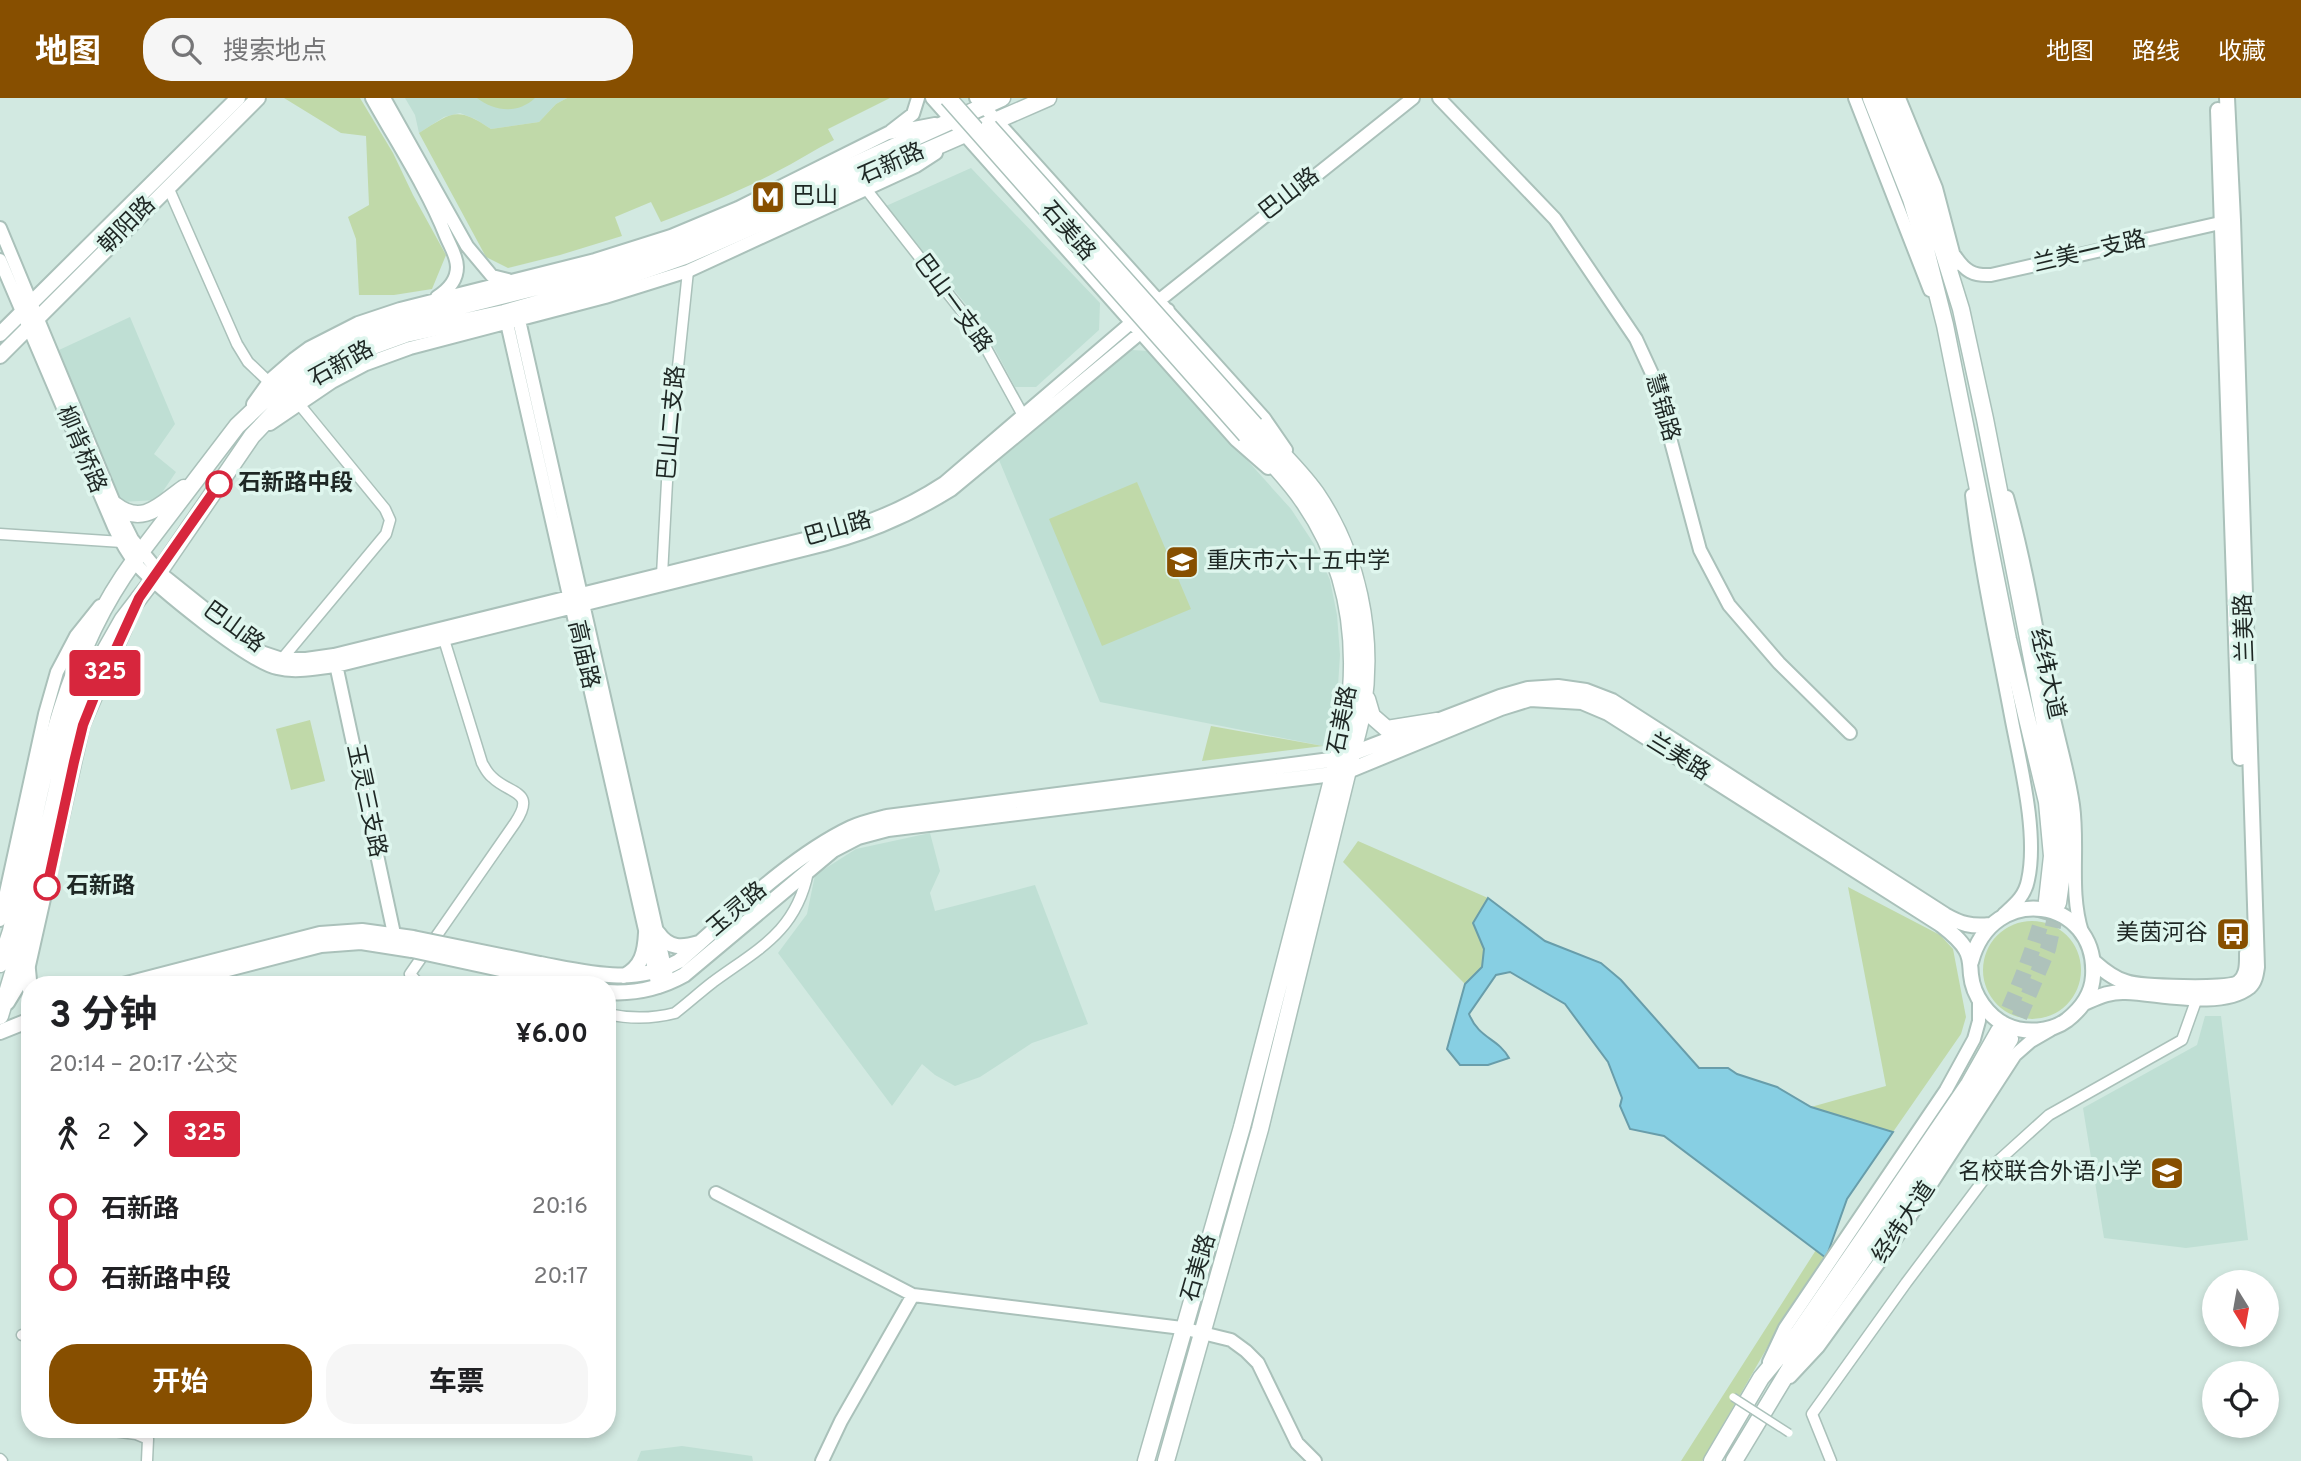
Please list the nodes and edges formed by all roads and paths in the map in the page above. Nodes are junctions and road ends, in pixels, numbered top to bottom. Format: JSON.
{"nodes":[{"id":1,"x":238,"y":98,"type":"edge"},
{"id":2,"x":258,"y":98,"type":"edge"},
{"id":3,"x":372,"y":98,"type":"edge"},
{"id":4,"x":384,"y":98,"type":"edge"},
{"id":5,"x":918,"y":98,"type":"edge"},
{"id":6,"x":932,"y":98,"type":"edge"},
{"id":7,"x":948,"y":98,"type":"edge"},
{"id":8,"x":962,"y":98,"type":"edge"},
{"id":9,"x":1002,"y":98,"type":"edge"},
{"id":10,"x":1048,"y":98,"type":"edge"},
{"id":11,"x":1413,"y":98,"type":"edge"},
{"id":12,"x":1439,"y":98,"type":"edge"},
{"id":13,"x":1855,"y":98,"type":"edge"},
{"id":14,"x":1871,"y":98,"type":"edge"},
{"id":15,"x":1886,"y":98,"type":"edge"},
{"id":16,"x":1899,"y":98,"type":"edge"},
{"id":17,"x":2217,"y":98,"type":"edge"},
{"id":18,"x":2227,"y":98,"type":"edge"},
{"id":19,"x":980,"y":102,"type":"edge"},
{"id":20,"x":953,"y":120,"type":"junction"},
{"id":21,"x":996,"y":120,"type":"junction"},
{"id":22,"x":965,"y":133,"type":"junction"},
{"id":23,"x":888,"y":134,"type":"junction"},
{"id":24,"x":168,"y":187,"type":"junction"},
{"id":25,"x":866,"y":189,"type":"junction"},
{"id":26,"x":1918,"y":196,"type":"junction"},
{"id":27,"x":440,"y":220,"type":"junction"},
{"id":28,"x":2227,"y":221,"type":"junction"},
{"id":29,"x":0,"y":228,"type":"edge"},
{"id":30,"x":467,"y":246,"type":"junction"},
{"id":31,"x":1955,"y":256,"type":"junction"},
{"id":32,"x":0,"y":260,"type":"edge"},
{"id":33,"x":688,"y":271,"type":"junction"},
{"id":34,"x":522,"y":279,"type":"junction"},
{"id":35,"x":433,"y":300,"type":"junction"},
{"id":36,"x":1158,"y":300,"type":"junction"},
{"id":37,"x":25,"y":307,"type":"junction"},
{"id":38,"x":1961,"y":309,"type":"junction"},
{"id":39,"x":1168,"y":310,"type":"junction"},
{"id":40,"x":513,"y":321,"type":"junction"},
{"id":41,"x":1132,"y":321,"type":"junction"},
{"id":42,"x":32,"y":322,"type":"junction"},
{"id":43,"x":1945,"y":325,"type":"junction"},
{"id":44,"x":1141,"y":333,"type":"junction"},
{"id":45,"x":0,"y":334,"type":"edge"},
{"id":46,"x":0,"y":356,"type":"edge"},
{"id":47,"x":269,"y":382,"type":"junction"},
{"id":48,"x":299,"y":404,"type":"junction"},
{"id":49,"x":1985,"y":419,"type":"junction"},
{"id":50,"x":1026,"y":420,"type":"junction"},
{"id":51,"x":1964,"y":422,"type":"junction"},
{"id":52,"x":237,"y":426,"type":"junction"},
{"id":53,"x":1251,"y":430,"type":"junction"},
{"id":54,"x":252,"y":436,"type":"junction"},
{"id":55,"x":198,"y":479,"type":"junction"},
{"id":56,"x":1308,"y":495,"type":"junction"},
{"id":57,"x":115,"y":505,"type":"junction"},
{"id":58,"x":0,"y":534,"type":"edge"},
{"id":59,"x":122,"y":542,"type":"junction"},
{"id":60,"x":138,"y":557,"type":"junction"},
{"id":61,"x":662,"y":575,"type":"junction"},
{"id":62,"x":156,"y":576,"type":"junction"},
{"id":63,"x":117,"y":584,"type":"junction"},
{"id":64,"x":139,"y":598,"type":"junction"},
{"id":65,"x":577,"y":601,"type":"junction"},
{"id":66,"x":442,"y":634,"type":"junction"},
{"id":67,"x":282,"y":659,"type":"junction"},
{"id":68,"x":335,"y":660,"type":"junction"},
{"id":69,"x":1365,"y":689,"type":"junction"},
{"id":70,"x":1437,"y":721,"type":"junction"},
{"id":71,"x":1850,"y":733,"type":"dead end"},
{"id":72,"x":1343,"y":765,"type":"junction"},
{"id":73,"x":887,"y":823,"type":"junction"},
{"id":74,"x":808,"y":869,"type":"junction"},
{"id":75,"x":0,"y":920,"type":"edge"},
{"id":76,"x":1994,"y":922,"type":"junction"},
{"id":77,"x":2082,"y":932,"type":"junction"},
{"id":78,"x":652,"y":933,"type":"junction"},
{"id":79,"x":396,"y":941,"type":"junction"},
{"id":80,"x":700,"y":943,"type":"junction"},
{"id":81,"x":1971,"y":962,"type":"junction"},
{"id":82,"x":2094,"y":962,"type":"junction"},
{"id":83,"x":0,"y":964,"type":"edge"},
{"id":84,"x":28,"y":970,"type":"junction"},
{"id":85,"x":539,"y":970,"type":"junction"},
{"id":86,"x":660,"y":970,"type":"junction"},
{"id":87,"x":24,"y":976,"type":"edge"},
{"id":88,"x":29,"y":976,"type":"edge"},
{"id":89,"x":158,"y":976,"type":"edge"},
{"id":90,"x":201,"y":976,"type":"edge"},
{"id":91,"x":412,"y":976,"type":"edge"},
{"id":92,"x":553,"y":976,"type":"edge"},
{"id":93,"x":602,"y":976,"type":"edge"},
{"id":94,"x":616,"y":977,"type":"edge"},
{"id":95,"x":622,"y":977,"type":"junction"},
{"id":96,"x":21,"y":981,"type":"edge"},
{"id":97,"x":664,"y":985,"type":"junction"},
{"id":98,"x":616,"y":993,"type":"edge"},
{"id":99,"x":2197,"y":998,"type":"junction"},
{"id":100,"x":1979,"y":999,"type":"junction"},
{"id":101,"x":2084,"y":1003,"type":"junction"},
{"id":102,"x":0,"y":1015,"type":"edge"},
{"id":103,"x":616,"y":1016,"type":"edge"},
{"id":104,"x":2063,"y":1023,"type":"junction"},
{"id":105,"x":21,"y":1024,"type":"edge"},
{"id":106,"x":0,"y":1032,"type":"edge"},
{"id":107,"x":716,"y":1194,"type":"dead end"},
{"id":108,"x":914,"y":1296,"type":"junction"},
{"id":109,"x":1182,"y":1328,"type":"junction"},
{"id":110,"x":1203,"y":1332,"type":"junction"},
{"id":111,"x":1760,"y":1378,"type":"junction"},
{"id":112,"x":1774,"y":1395,"type":"junction"},
{"id":113,"x":1733,"y":1397,"type":"dead end"},
{"id":114,"x":1789,"y":1433,"type":"dead end"},
{"id":115,"x":146,"y":1438,"type":"edge"},
{"id":116,"x":147,"y":1461,"type":"edge"},
{"id":117,"x":822,"y":1461,"type":"edge"},
{"id":118,"x":1146,"y":1461,"type":"edge"},
{"id":119,"x":1166,"y":1461,"type":"edge"},
{"id":120,"x":1315,"y":1461,"type":"edge"},
{"id":121,"x":1712,"y":1461,"type":"edge"},
{"id":122,"x":1734,"y":1461,"type":"edge"},
{"id":123,"x":1830,"y":1461,"type":"edge"}],
"edges":[{"from":1,"to":37,"type":"main road","name":"朝阳路"},
{"from":2,"to":24,"type":"main road","name":"朝阳路"},
{"from":3,"to":27,"type":"street"},
{"from":4,"to":30,"type":"street"},
{"from":5,"to":23,"type":"street"},
{"from":6,"to":20,"type":"street"},
{"from":7,"to":53,"type":"main road","name":"石美路","bridge":true},
{"from":8,"to":53,"type":"main road","name":"石美路","bridge":true},
{"from":9,"to":19,"type":"main road","name":"石新路"},
{"from":10,"to":21,"type":"main road","name":"石新路"},
{"from":11,"to":36,"type":"street","name":"巴山路"},
{"from":12,"to":71,"type":"street","name":"慧锦路"},
{"from":13,"to":43,"type":"street"},
{"from":14,"to":26,"type":"main road","name":"经纬大道"},
{"from":15,"to":26,"type":"main road","name":"经纬大道"},
{"from":16,"to":31,"type":"street"},
{"from":17,"to":28,"type":"main road","name":"兰美路"},
{"from":18,"to":28,"type":"main road","name":"兰美路"},
{"from":19,"to":20,"type":"main road","name":"石新路"},
{"from":19,"to":21,"type":"street"},
{"from":20,"to":22,"type":"street"},
{"from":20,"to":23,"type":"street"},
{"from":20,"to":52,"type":"main road","name":"石新路"},
{"from":21,"to":22,"type":"main road","name":"石新路"},
{"from":21,"to":36,"type":"street"},
{"from":22,"to":25,"type":"street"},
{"from":22,"to":41,"type":"street"},
{"from":22,"to":54,"type":"main road","name":"石新路"},
{"from":23,"to":34,"type":"street"},
{"from":24,"to":42,"type":"main road","name":"朝阳路"},
{"from":24,"to":47,"type":"street"},
{"from":25,"to":33,"type":"street"},
{"from":25,"to":50,"type":"street","name":"巴山一支路"},
{"from":26,"to":38,"type":"main road","name":"经纬大道"},
{"from":26,"to":43,"type":"main road","name":"经纬大道"},
{"from":27,"to":30,"type":"street"},
{"from":27,"to":35,"type":"street"},
{"from":28,"to":31,"type":"street","name":"兰美一支路"},
{"from":28,"to":82,"type":"main road","name":"兰美路"},
{"from":28,"to":99,"type":"main road","name":"兰美路"},
{"from":29,"to":37,"type":"street"},
{"from":30,"to":34,"type":"street"},
{"from":31,"to":38,"type":"street"},
{"from":32,"to":37,"type":"street"},
{"from":33,"to":40,"type":"street"},
{"from":33,"to":61,"type":"street","name":"巴山二支路"},
{"from":34,"to":35,"type":"street"},
{"from":35,"to":47,"type":"street"},
{"from":36,"to":39,"type":"street"},
{"from":36,"to":41,"type":"street","name":"巴山路"},
{"from":37,"to":42,"type":"street","name":"柳背桥路"},
{"from":37,"to":45,"type":"main road","name":"朝阳路"},
{"from":38,"to":49,"type":"main road","name":"经纬大道"},
{"from":39,"to":44,"type":"street","name":"巴山路"},
{"from":39,"to":56,"type":"street"},
{"from":40,"to":48,"type":"street"},
{"from":40,"to":65,"type":"street","name":"高庙路"},
{"from":41,"to":44,"type":"street"},
{"from":41,"to":50,"type":"street","name":"巴山路"},
{"from":42,"to":46,"type":"main road","name":"朝阳路"},
{"from":42,"to":57,"type":"street","name":"柳背桥路"},
{"from":42,"to":59,"type":"street","name":"柳背桥路"},
{"from":43,"to":51,"type":"main road","name":"经纬大道"},
{"from":44,"to":50,"type":"street","name":"巴山路"},
{"from":44,"to":56,"type":"street"},
{"from":47,"to":52,"type":"street"},
{"from":48,"to":54,"type":"street"},
{"from":48,"to":67,"type":"street"},
{"from":49,"to":51,"type":"main road","name":"经纬大道"},
{"from":49,"to":77,"type":"street","name":"经纬大道"},
{"from":50,"to":61,"type":"street","name":"巴山路"},
{"from":50,"to":65,"type":"street","name":"巴山路"},
{"from":51,"to":76,"type":"street","name":"经纬大道"},
{"from":52,"to":55,"type":"main road","name":"石新路"},
{"from":53,"to":56,"type":"main road","name":"石美路"},
{"from":54,"to":62,"type":"main road","name":"石新路"},
{"from":55,"to":57,"type":"main road"},
{"from":55,"to":60,"type":"main road","name":"石新路"},
{"from":56,"to":69,"type":"main road","name":"石美路"},
{"from":56,"to":72,"type":"main road","name":"石美路"},
{"from":57,"to":60,"type":"street","name":"柳背桥路"},
{"from":58,"to":59,"type":"street"},
{"from":59,"to":60,"type":"street","name":"柳背桥路"},
{"from":60,"to":62,"type":"street","name":"柳背桥路"},
{"from":60,"to":63,"type":"main road","name":"石新路"},
{"from":61,"to":65,"type":"street","name":"巴山路"},
{"from":62,"to":64,"type":"main road","name":"石新路"},
{"from":62,"to":67,"type":"street","name":"巴山路"},
{"from":62,"to":68,"type":"street","name":"巴山路"},
{"from":63,"to":75,"type":"street"},
{"from":63,"to":83,"type":"main road","name":"石新路"},
{"from":64,"to":84,"type":"street"},
{"from":64,"to":102,"type":"main road","name":"石新路"},
{"from":65,"to":66,"type":"street","name":"巴山路"},
{"from":65,"to":78,"type":"street","name":"高庙路"},
{"from":66,"to":68,"type":"street","name":"巴山路"},
{"from":66,"to":91,"type":"street"},
{"from":67,"to":68,"type":"street","name":"巴山路"},
{"from":68,"to":79,"type":"street","name":"玉灵三支路"},
{"from":69,"to":70,"type":"main road"},
{"from":69,"to":72,"type":"main road","name":"石美路"},
{"from":70,"to":72,"type":"main road","name":"兰美路"},
{"from":70,"to":76,"type":"main road","name":"兰美路"},
{"from":72,"to":73,"type":"main road","name":"玉灵路"},
{"from":72,"to":81,"type":"main road","name":"兰美路"},
{"from":72,"to":109,"type":"main road","name":"石美路"},
{"from":72,"to":110,"type":"main road","name":"石美路"},
{"from":73,"to":74,"type":"main road","name":"玉灵路"},
{"from":73,"to":80,"type":"main road","name":"玉灵路"},
{"from":74,"to":97,"type":"main road","name":"玉灵路"},
{"from":74,"to":103,"type":"street"},
{"from":76,"to":77,"type":"main road","name":"兰美路"},
{"from":76,"to":81,"type":"main road"},
{"from":77,"to":82,"type":"main road"},
{"from":78,"to":80,"type":"main road"},
{"from":78,"to":86,"type":"street","name":"高庙路"},
{"from":78,"to":95,"type":"main road"},
{"from":79,"to":85,"type":"main road","name":"玉灵路","bridge":true},
{"from":79,"to":89,"type":"main road","name":"玉灵路"},
{"from":79,"to":90,"type":"main road","name":"玉灵路"},
{"from":80,"to":86,"type":"main road","name":"玉灵路"},
{"from":81,"to":100,"type":"main road","name":"兰美路"},
{"from":82,"to":101,"type":"main road"},
{"from":84,"to":87,"type":"street"},
{"from":84,"to":88,"type":"main road"},
{"from":85,"to":92,"type":"main road","name":"玉灵路"},
{"from":85,"to":93,"type":"main road","name":"玉灵路"},
{"from":86,"to":95,"type":"main road","name":"玉灵路"},
{"from":86,"to":97,"type":"street","name":"高庙路"},
{"from":94,"to":95,"type":"main road","name":"玉灵路"},
{"from":96,"to":102,"type":"street"},
{"from":97,"to":98,"type":"main road","name":"玉灵路"},
{"from":99,"to":101,"type":"main road","name":"兰美路"},
{"from":99,"to":123,"type":"street"},
{"from":100,"to":104,"type":"main road"},
{"from":100,"to":111,"type":"street","name":"经纬大道"},
{"from":101,"to":104,"type":"main road","name":"兰美路"},
{"from":104,"to":112,"type":"street","name":"经纬大道"},
{"from":105,"to":106,"type":"main road"},
{"from":107,"to":108,"type":"street"},
{"from":108,"to":109,"type":"street"},
{"from":108,"to":117,"type":"street"},
{"from":109,"to":110,"type":"street"},
{"from":109,"to":118,"type":"main road","name":"石美路"},
{"from":110,"to":119,"type":"main road","name":"石美路"},
{"from":110,"to":120,"type":"street"},
{"from":111,"to":112,"type":"main road","name":"经纬大道"},
{"from":111,"to":121,"type":"main road","name":"经纬大道"},
{"from":112,"to":122,"type":"main road","name":"经纬大道"},
{"from":113,"to":114,"type":"street","bridge":true},
{"from":115,"to":116,"type":"street"}]}
